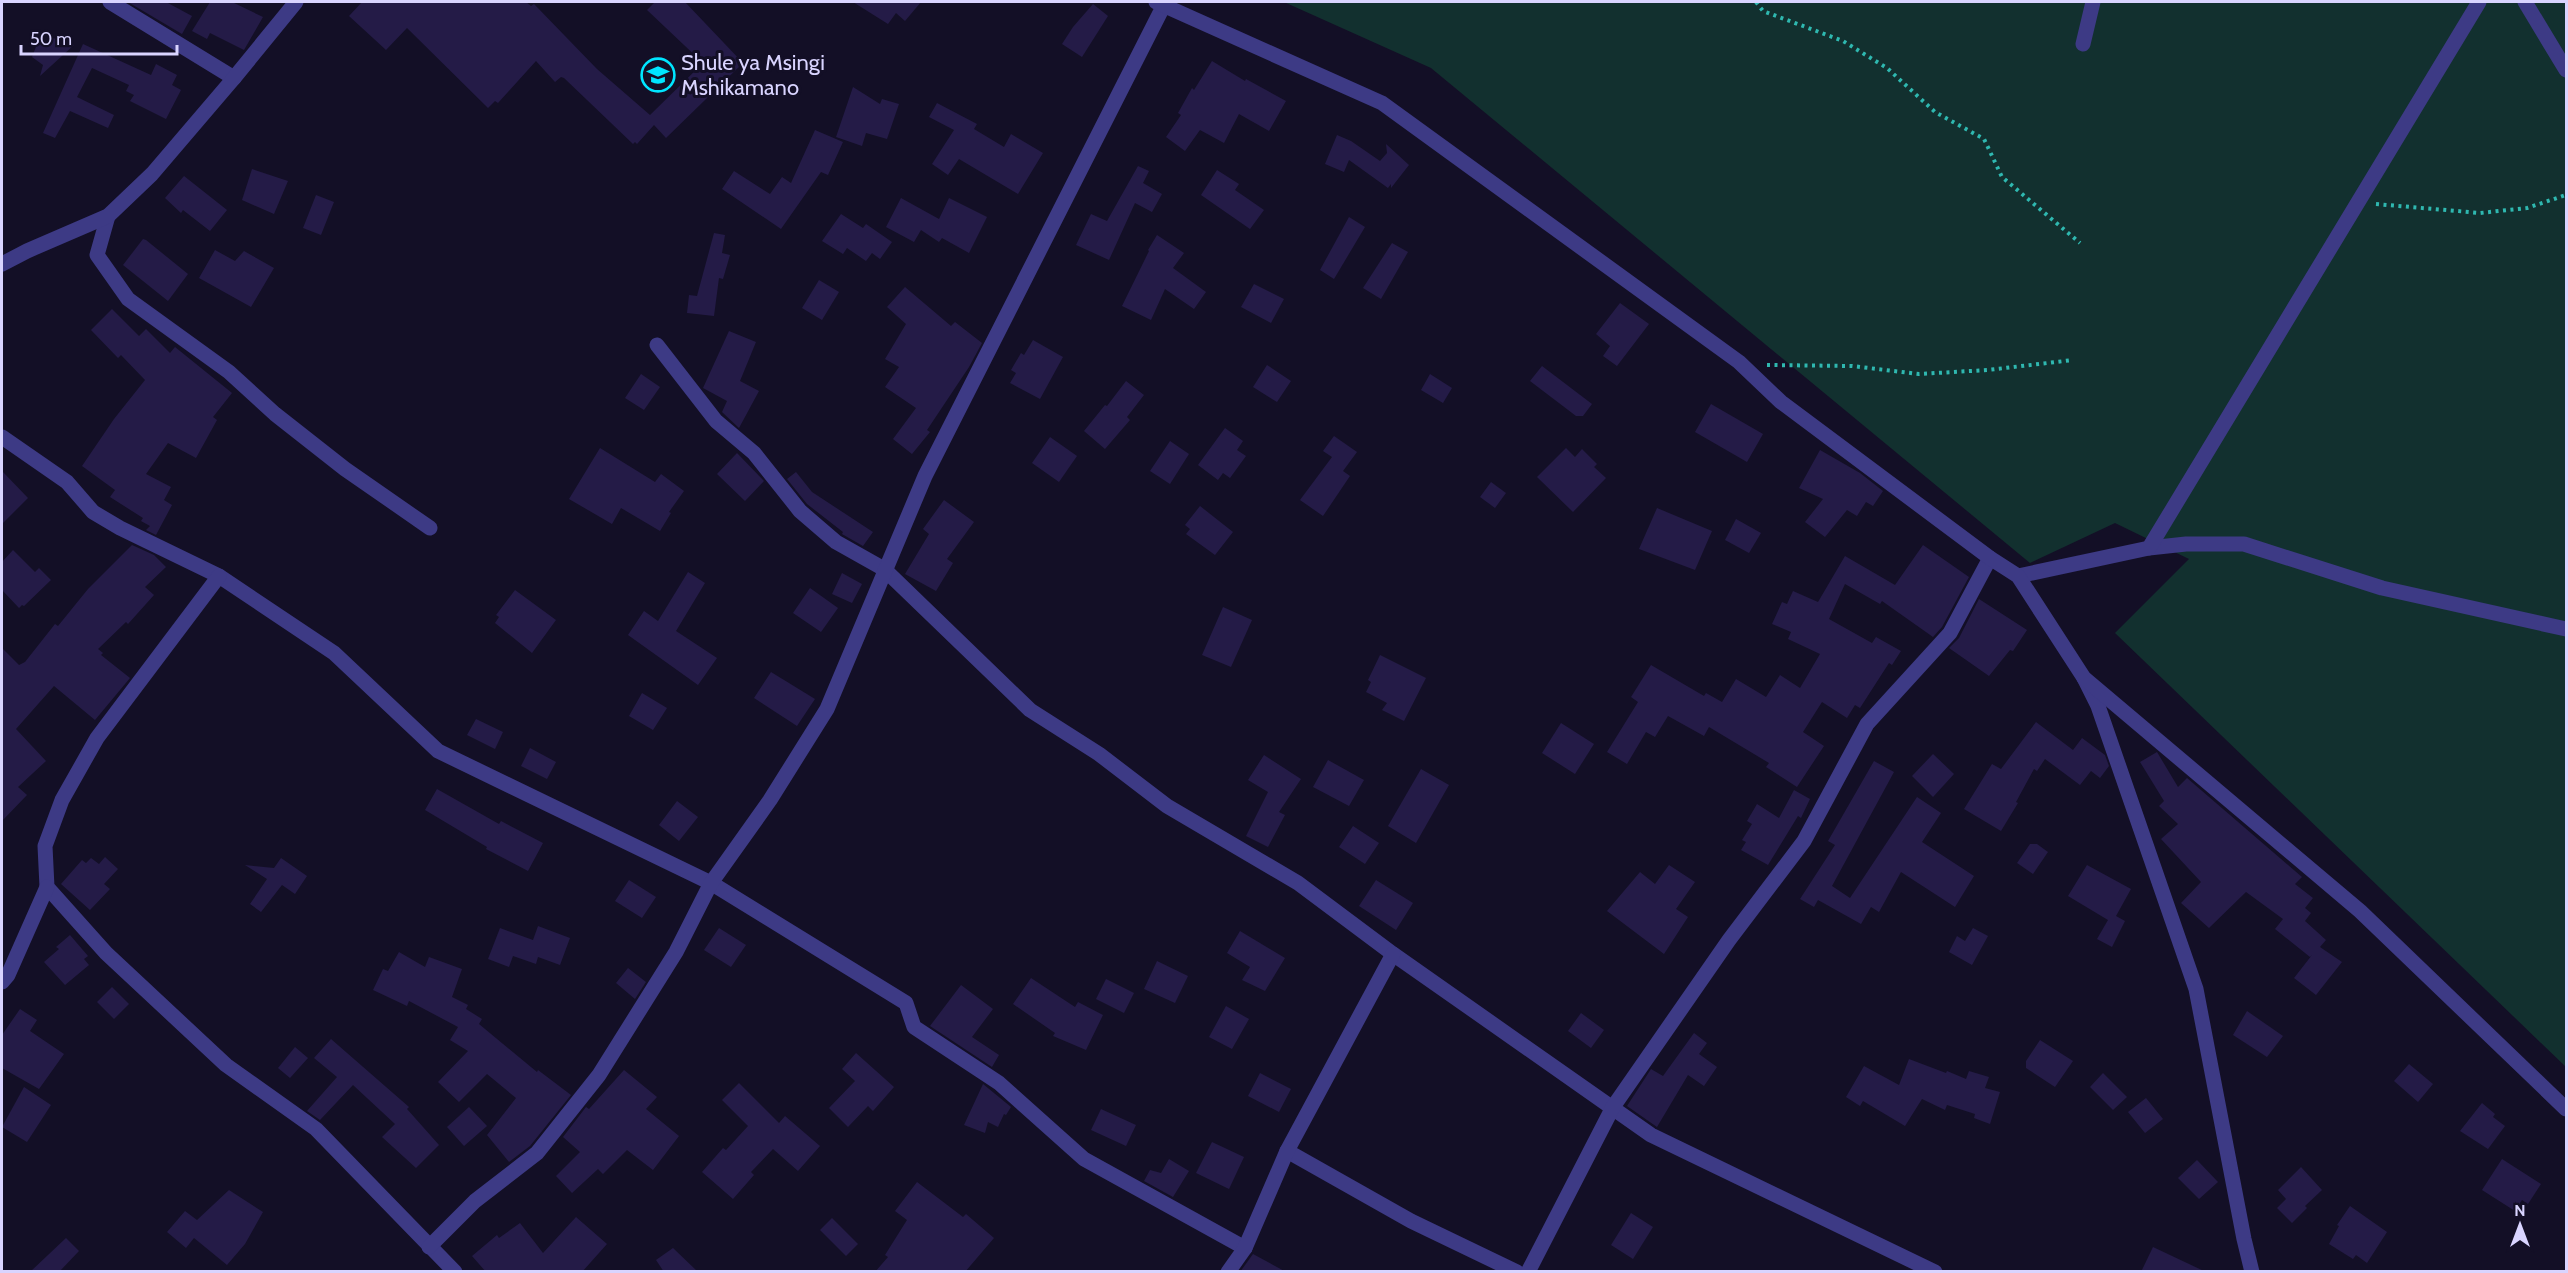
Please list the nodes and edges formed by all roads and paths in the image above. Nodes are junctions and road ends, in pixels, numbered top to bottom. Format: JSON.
{"nodes":[{"id":1,"x":110,"y":2,"type":"edge"},
{"id":2,"x":296,"y":2,"type":"edge"},
{"id":3,"x":1756,"y":2,"type":"edge"},
{"id":4,"x":2093,"y":2,"type":"edge"},
{"id":5,"x":2479,"y":2,"type":"edge"},
{"id":6,"x":2525,"y":2,"type":"edge"},
{"id":7,"x":1160,"y":3,"type":"edge"},
{"id":8,"x":2083,"y":44,"type":"dead end"},
{"id":9,"x":2566,"y":70,"type":"edge"},
{"id":10,"x":234,"y":78,"type":"junction"},
{"id":11,"x":2566,"y":195,"type":"edge"},
{"id":12,"x":2358,"y":202,"type":"junction"},
{"id":13,"x":108,"y":216,"type":"junction"},
{"id":14,"x":2080,"y":243,"type":"dead end"},
{"id":15,"x":2,"y":264,"type":"edge"},
{"id":16,"x":657,"y":345,"type":"dead end"},
{"id":17,"x":2073,"y":360,"type":"dead end"},
{"id":18,"x":1739,"y":362,"type":"junction"},
{"id":19,"x":2,"y":437,"type":"edge"},
{"id":20,"x":430,"y":528,"type":"dead end"},
{"id":21,"x":2149,"y":548,"type":"junction"},
{"id":22,"x":1990,"y":558,"type":"junction"},
{"id":23,"x":884,"y":569,"type":"junction"},
{"id":24,"x":219,"y":576,"type":"junction"},
{"id":25,"x":2018,"y":576,"type":"junction"},
{"id":26,"x":2566,"y":629,"type":"edge"},
{"id":27,"x":2084,"y":678,"type":"junction"},
{"id":28,"x":711,"y":883,"type":"junction"},
{"id":29,"x":47,"y":887,"type":"junction"},
{"id":30,"x":1393,"y":954,"type":"junction"},
{"id":31,"x":2,"y":982,"type":"edge"},
{"id":32,"x":1613,"y":1107,"type":"junction"},
{"id":33,"x":2566,"y":1109,"type":"edge"},
{"id":34,"x":1287,"y":1151,"type":"junction"},
{"id":35,"x":429,"y":1246,"type":"junction"},
{"id":36,"x":1245,"y":1248,"type":"junction"},
{"id":37,"x":455,"y":1272,"type":"edge"},
{"id":38,"x":1228,"y":1272,"type":"edge"},
{"id":39,"x":1517,"y":1272,"type":"edge"},
{"id":40,"x":1528,"y":1272,"type":"edge"},
{"id":41,"x":1935,"y":1272,"type":"edge"},
{"id":42,"x":2253,"y":1272,"type":"edge"}],
"edges":[{"from":1,"to":10,"type":"street"},
{"from":2,"to":10,"type":"street"},
{"from":3,"to":14,"type":"path"},
{"from":4,"to":8,"type":"street"},
{"from":5,"to":12,"type":"street"},
{"from":6,"to":9,"type":"street"},
{"from":7,"to":18,"type":"street"},
{"from":7,"to":23,"type":"street"},
{"from":10,"to":13,"type":"street"},
{"from":11,"to":12,"type":"path"},
{"from":12,"to":21,"type":"street"},
{"from":13,"to":15,"type":"street"},
{"from":13,"to":20,"type":"street"},
{"from":16,"to":23,"type":"street"},
{"from":17,"to":18,"type":"path"},
{"from":18,"to":22,"type":"street"},
{"from":19,"to":24,"type":"street"},
{"from":21,"to":25,"type":"street"},
{"from":21,"to":26,"type":"street"},
{"from":22,"to":25,"type":"street"},
{"from":22,"to":32,"type":"street"},
{"from":23,"to":28,"type":"street"},
{"from":23,"to":30,"type":"street"},
{"from":24,"to":28,"type":"street"},
{"from":24,"to":29,"type":"street"},
{"from":25,"to":27,"type":"street"},
{"from":27,"to":33,"type":"street"},
{"from":27,"to":42,"type":"street"},
{"from":28,"to":35,"type":"street"},
{"from":28,"to":36,"type":"street"},
{"from":29,"to":31,"type":"street"},
{"from":29,"to":35,"type":"street"},
{"from":30,"to":32,"type":"street"},
{"from":30,"to":34,"type":"street"},
{"from":32,"to":40,"type":"street"},
{"from":32,"to":41,"type":"street"},
{"from":34,"to":36,"type":"street"},
{"from":34,"to":39,"type":"street"},
{"from":35,"to":37,"type":"street"},
{"from":36,"to":38,"type":"street"}]}
